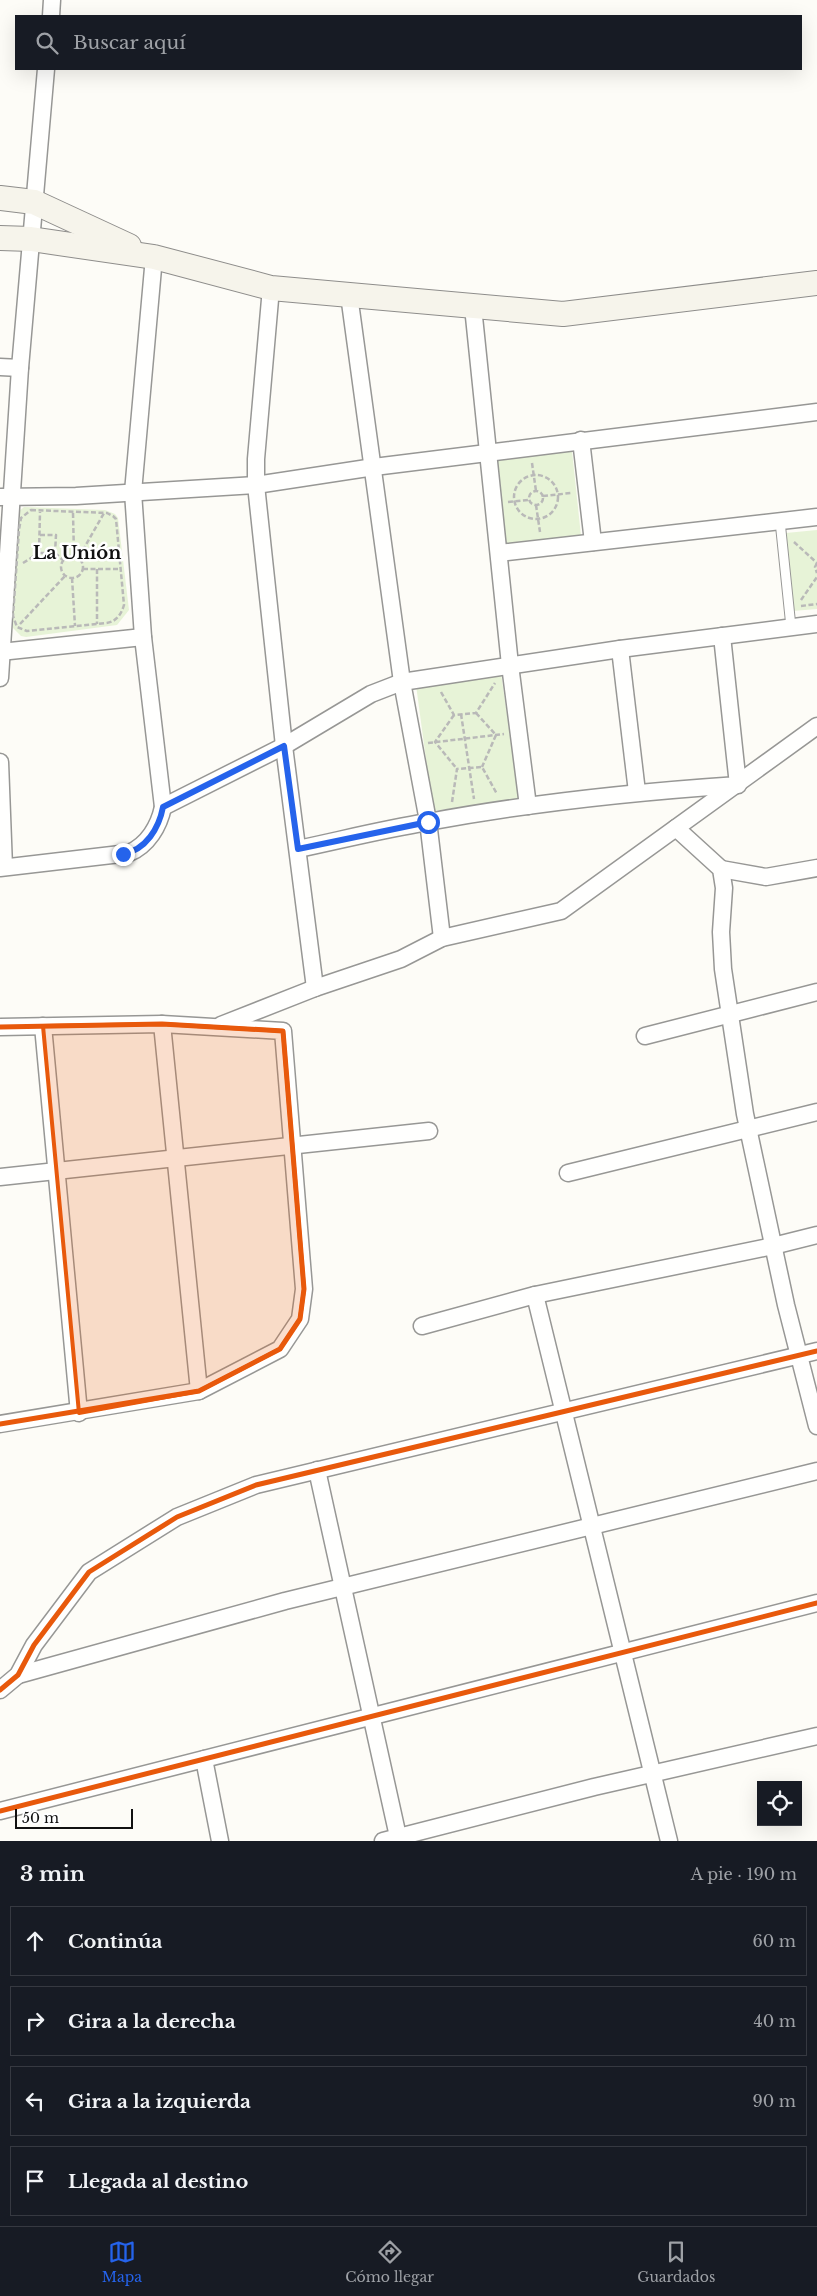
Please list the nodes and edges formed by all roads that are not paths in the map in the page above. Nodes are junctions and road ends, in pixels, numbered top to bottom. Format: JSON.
{"nodes":[{"id":1,"x":52,"y":0,"type":"edge"},
{"id":2,"x":51,"y":15,"type":"edge"},
{"id":3,"x":46,"y":70,"type":"edge"},
{"id":4,"x":0,"y":198,"type":"edge"},
{"id":5,"x":34,"y":202,"type":"junction"},
{"id":6,"x":0,"y":238,"type":"edge"},
{"id":7,"x":31,"y":239,"type":"junction"},
{"id":8,"x":154,"y":257,"type":"junction"},
{"id":9,"x":817,"y":283,"type":"edge"},
{"id":10,"x":271,"y":288,"type":"junction"},
{"id":11,"x":349,"y":295,"type":"junction"},
{"id":12,"x":473,"y":307,"type":"junction"},
{"id":13,"x":0,"y":367,"type":"edge"},
{"id":14,"x":20,"y":368,"type":"junction"},
{"id":15,"x":817,"y":412,"type":"edge"},
{"id":16,"x":581,"y":440,"type":"junction"},
{"id":17,"x":488,"y":452,"type":"junction"},
{"id":18,"x":374,"y":466,"type":"junction"},
{"id":19,"x":256,"y":485,"type":"junction"},
{"id":20,"x":133,"y":492,"type":"junction"},
{"id":21,"x":6,"y":498,"type":"edge"},
{"id":22,"x":817,"y":517,"type":"edge"},
{"id":23,"x":780,"y":521,"type":"junction"},
{"id":24,"x":594,"y":542,"type":"junction"},
{"id":25,"x":499,"y":553,"type":"junction"},
{"id":26,"x":817,"y":624,"type":"edge"},
{"id":27,"x":791,"y":627,"type":"junction"},
{"id":28,"x":722,"y":636,"type":"junction"},
{"id":29,"x":143,"y":637,"type":"junction"},
{"id":30,"x":620,"y":649,"type":"junction"},
{"id":31,"x":1,"y":651,"type":"edge"},
{"id":32,"x":510,"y":665,"type":"junction"},
{"id":33,"x":0,"y":678,"type":"edge"},
{"id":34,"x":402,"y":682,"type":"junction"},
{"id":35,"x":817,"y":726,"type":"edge"},
{"id":36,"x":284,"y":746,"type":"junction"},
{"id":37,"x":0,"y":762,"type":"edge"},
{"id":38,"x":738,"y":785,"type":"junction"},
{"id":39,"x":638,"y":792,"type":"junction"},
{"id":40,"x":528,"y":806,"type":"junction"},
{"id":41,"x":163,"y":807,"type":"junction"},
{"id":42,"x":428,"y":822,"type":"junction"},
{"id":43,"x":676,"y":828,"type":"junction"},
{"id":44,"x":298,"y":849,"type":"junction"},
{"id":45,"x":2,"y":868,"type":"edge"},
{"id":46,"x":817,"y":868,"type":"edge"},
{"id":47,"x":720,"y":869,"type":"junction"},
{"id":48,"x":442,"y":938,"type":"junction"},
{"id":49,"x":315,"y":988,"type":"junction"},
{"id":50,"x":817,"y":992,"type":"edge"},
{"id":51,"x":730,"y":1015,"type":"junction"},
{"id":52,"x":162,"y":1024,"type":"junction"},
{"id":53,"x":43,"y":1026,"type":"junction"},
{"id":54,"x":0,"y":1027,"type":"edge"},
{"id":55,"x":216,"y":1027,"type":"junction"},
{"id":56,"x":645,"y":1036,"type":"dead end"},
{"id":57,"x":817,"y":1112,"type":"edge"},
{"id":58,"x":749,"y":1128,"type":"junction"},
{"id":59,"x":429,"y":1131,"type":"dead end"},
{"id":60,"x":291,"y":1146,"type":"junction"},
{"id":61,"x":175,"y":1158,"type":"junction"},
{"id":62,"x":56,"y":1171,"type":"junction"},
{"id":63,"x":568,"y":1173,"type":"dead end"},
{"id":64,"x":0,"y":1177,"type":"edge"},
{"id":65,"x":817,"y":1234,"type":"edge"},
{"id":66,"x":773,"y":1246,"type":"junction"},
{"id":67,"x":535,"y":1295,"type":"junction"},
{"id":68,"x":422,"y":1326,"type":"dead end"},
{"id":69,"x":817,"y":1351,"type":"edge"},
{"id":70,"x":799,"y":1355,"type":"junction"},
{"id":71,"x":199,"y":1391,"type":"junction"},
{"id":72,"x":564,"y":1411,"type":"junction"},
{"id":73,"x":79,"y":1413,"type":"junction"},
{"id":74,"x":0,"y":1424,"type":"edge"},
{"id":75,"x":817,"y":1426,"type":"edge"},
{"id":76,"x":317,"y":1470,"type":"junction"},
{"id":77,"x":817,"y":1471,"type":"edge"},
{"id":78,"x":592,"y":1526,"type":"junction"},
{"id":79,"x":343,"y":1587,"type":"junction"},
{"id":80,"x":817,"y":1603,"type":"edge"},
{"id":81,"x":623,"y":1652,"type":"junction"},
{"id":82,"x":18,"y":1675,"type":"junction"},
{"id":83,"x":0,"y":1690,"type":"edge"},
{"id":84,"x":372,"y":1717,"type":"junction"},
{"id":85,"x":817,"y":1736,"type":"edge"},
{"id":86,"x":204,"y":1759,"type":"junction"},
{"id":87,"x":652,"y":1774,"type":"junction"},
{"id":88,"x":0,"y":1811,"type":"edge"},
{"id":89,"x":394,"y":1840,"type":"edge"},
{"id":90,"x":220,"y":1841,"type":"edge"},
{"id":91,"x":669,"y":1841,"type":"edge"}],
"edges":[{"from":1,"to":2,"type":"street"},
{"from":3,"to":5,"type":"street"},
{"from":4,"to":5,"type":"street"},
{"from":5,"to":7,"type":"street"},
{"from":5,"to":8,"type":"street"},
{"from":6,"to":7,"type":"street"},
{"from":7,"to":8,"type":"street"},
{"from":7,"to":14,"type":"street"},
{"from":8,"to":10,"type":"street"},
{"from":8,"to":20,"type":"street"},
{"from":9,"to":12,"type":"street"},
{"from":10,"to":11,"type":"street"},
{"from":10,"to":19,"type":"street"},
{"from":11,"to":12,"type":"street"},
{"from":11,"to":18,"type":"street"},
{"from":12,"to":17,"type":"street"},
{"from":13,"to":14,"type":"street"},
{"from":14,"to":21,"type":"street"},
{"from":15,"to":16,"type":"street"},
{"from":16,"to":17,"type":"street"},
{"from":16,"to":24,"type":"street"},
{"from":17,"to":18,"type":"street"},
{"from":17,"to":25,"type":"street"},
{"from":18,"to":19,"type":"street"},
{"from":18,"to":34,"type":"street"},
{"from":19,"to":20,"type":"street"},
{"from":19,"to":36,"type":"street"},
{"from":20,"to":21,"type":"street"},
{"from":20,"to":29,"type":"street"},
{"from":21,"to":31,"type":"street"},
{"from":22,"to":23,"type":"street"},
{"from":23,"to":24,"type":"street"},
{"from":23,"to":27,"type":"lane"},
{"from":24,"to":25,"type":"street"},
{"from":25,"to":32,"type":"street"},
{"from":26,"to":27,"type":"street"},
{"from":27,"to":28,"type":"street"},
{"from":28,"to":30,"type":"street"},
{"from":28,"to":38,"type":"street"},
{"from":29,"to":31,"type":"street"},
{"from":29,"to":41,"type":"street"},
{"from":30,"to":32,"type":"street"},
{"from":30,"to":39,"type":"street"},
{"from":31,"to":33,"type":"street"},
{"from":32,"to":34,"type":"street"},
{"from":32,"to":40,"type":"street"},
{"from":34,"to":36,"type":"street"},
{"from":34,"to":42,"type":"street"},
{"from":35,"to":38,"type":"street"},
{"from":36,"to":41,"type":"street"},
{"from":36,"to":44,"type":"street"},
{"from":37,"to":45,"type":"street"},
{"from":38,"to":39,"type":"street"},
{"from":38,"to":43,"type":"street"},
{"from":39,"to":40,"type":"street"},
{"from":40,"to":42,"type":"street"},
{"from":41,"to":45,"type":"street"},
{"from":42,"to":44,"type":"street"},
{"from":42,"to":48,"type":"street"},
{"from":43,"to":47,"type":"street"},
{"from":43,"to":48,"type":"street"},
{"from":44,"to":49,"type":"street"},
{"from":46,"to":47,"type":"street"},
{"from":47,"to":51,"type":"street"},
{"from":48,"to":49,"type":"street"},
{"from":49,"to":55,"type":"street"},
{"from":50,"to":51,"type":"street"},
{"from":51,"to":56,"type":"street"},
{"from":51,"to":58,"type":"street"},
{"from":52,"to":53,"type":"street"},
{"from":52,"to":55,"type":"street"},
{"from":52,"to":61,"type":"street"},
{"from":53,"to":54,"type":"street"},
{"from":53,"to":62,"type":"street"},
{"from":55,"to":60,"type":"street"},
{"from":57,"to":58,"type":"street"},
{"from":58,"to":63,"type":"street"},
{"from":58,"to":66,"type":"street"},
{"from":59,"to":60,"type":"street"},
{"from":60,"to":61,"type":"street"},
{"from":60,"to":71,"type":"street"},
{"from":61,"to":62,"type":"street"},
{"from":61,"to":71,"type":"street"},
{"from":62,"to":64,"type":"street"},
{"from":62,"to":73,"type":"street"},
{"from":65,"to":66,"type":"street"},
{"from":66,"to":67,"type":"street"},
{"from":66,"to":70,"type":"street"},
{"from":67,"to":68,"type":"street"},
{"from":67,"to":72,"type":"street"},
{"from":69,"to":70,"type":"street"},
{"from":70,"to":72,"type":"street"},
{"from":70,"to":75,"type":"street"},
{"from":71,"to":73,"type":"street"},
{"from":72,"to":76,"type":"street"},
{"from":72,"to":78,"type":"street"},
{"from":73,"to":74,"type":"street"},
{"from":76,"to":79,"type":"street"},
{"from":76,"to":82,"type":"street"},
{"from":77,"to":78,"type":"street"},
{"from":78,"to":79,"type":"street"},
{"from":78,"to":81,"type":"street"},
{"from":79,"to":82,"type":"street"},
{"from":79,"to":84,"type":"street"},
{"from":80,"to":81,"type":"street"},
{"from":81,"to":84,"type":"street"},
{"from":81,"to":87,"type":"street"},
{"from":82,"to":83,"type":"street"},
{"from":84,"to":86,"type":"street"},
{"from":84,"to":89,"type":"street"},
{"from":85,"to":87,"type":"street"},
{"from":86,"to":88,"type":"street"},
{"from":86,"to":90,"type":"street"},
{"from":87,"to":89,"type":"street"},
{"from":87,"to":91,"type":"street"}]}
